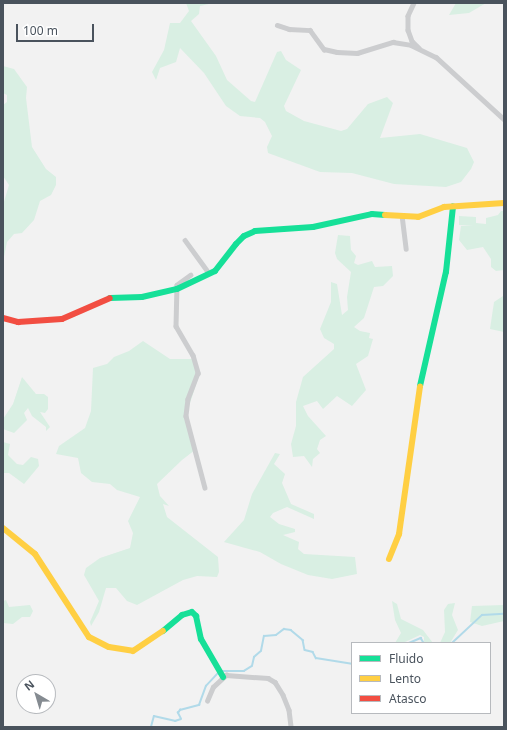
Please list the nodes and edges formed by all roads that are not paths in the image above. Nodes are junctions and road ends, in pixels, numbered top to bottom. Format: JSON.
{"nodes":[{"id":1,"x":414,"y":3,"type":"edge"},
{"id":2,"x":277,"y":25,"type":"dead end"},
{"id":3,"x":424,"y":51,"type":"junction"},
{"id":4,"x":504,"y":119,"type":"edge"},
{"id":5,"x":504,"y":203,"type":"edge"},
{"id":6,"x":453,"y":206,"type":"junction"},
{"id":7,"x":402,"y":215,"type":"junction"},
{"id":8,"x":184,"y":240,"type":"dead end"},
{"id":9,"x":406,"y":249,"type":"dead end"},
{"id":10,"x":207,"y":270,"type":"dead end"},
{"id":11,"x":191,"y":275,"type":"dead end"},
{"id":12,"x":177,"y":289,"type":"junction"},
{"id":13,"x":3,"y":318,"type":"edge"},
{"id":14,"x":205,"y":488,"type":"dead end"},
{"id":15,"x":3,"y":528,"type":"edge"},
{"id":16,"x":389,"y":559,"type":"dead end"},
{"id":17,"x":221,"y":673,"type":"junction"},
{"id":18,"x":207,"y":701,"type":"dead end"},
{"id":19,"x":291,"y":727,"type":"edge"}],
"edges":[{"from":1,"to":3,"type":"street"},
{"from":2,"to":3,"type":"street"},
{"from":3,"to":4,"type":"street"},
{"from":5,"to":6,"type":"street"},
{"from":6,"to":7,"type":"street"},
{"from":6,"to":16,"type":"street"},
{"from":7,"to":9,"type":"street"},
{"from":7,"to":12,"type":"street"},
{"from":8,"to":10,"type":"street"},
{"from":11,"to":12,"type":"street"},
{"from":12,"to":13,"type":"street"},
{"from":12,"to":14,"type":"street"},
{"from":15,"to":17,"type":"street"},
{"from":17,"to":18,"type":"street"},
{"from":17,"to":19,"type":"street"}]}
